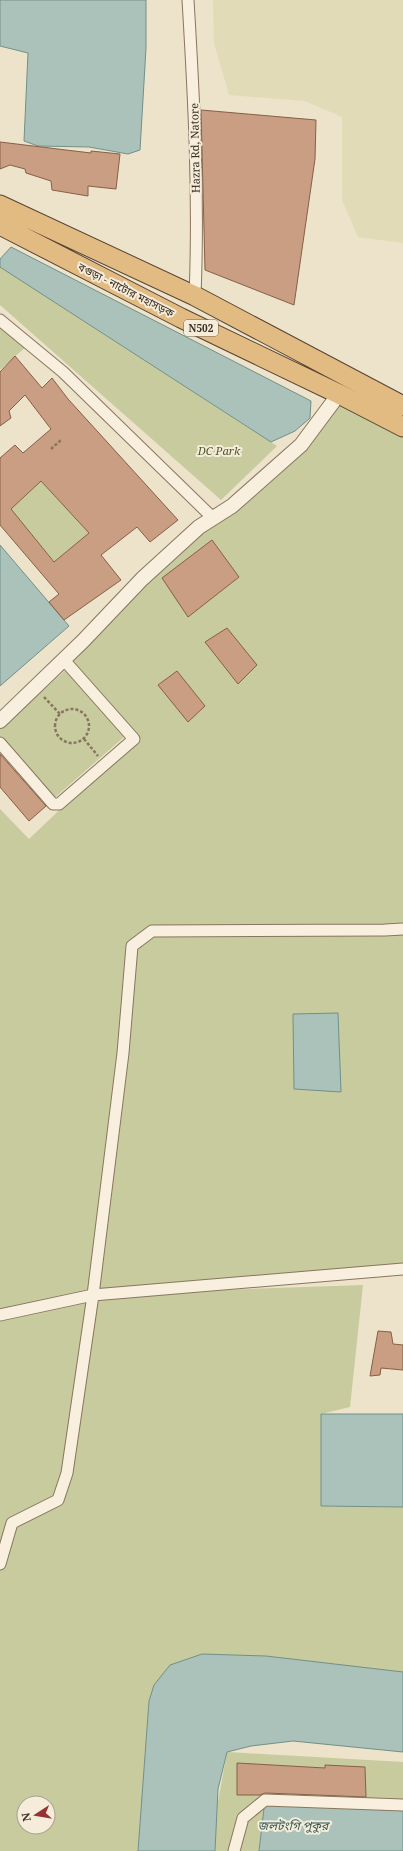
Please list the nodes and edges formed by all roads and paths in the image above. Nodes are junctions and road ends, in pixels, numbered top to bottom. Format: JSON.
{"nodes":[{"id":1,"x":188,"y":0,"type":"edge"},
{"id":2,"x":0,"y":205,"type":"edge"},
{"id":3,"x":0,"y":225,"type":"edge"},
{"id":4,"x":195,"y":296,"type":"junction"},
{"id":5,"x":0,"y":320,"type":"edge"},
{"id":6,"x":355,"y":380,"type":"junction"},
{"id":7,"x":339,"y":394,"type":"junction"},
{"id":8,"x":403,"y":406,"type":"edge"},
{"id":9,"x":403,"y":427,"type":"edge"},
{"id":10,"x":61,"y":440,"type":"dead end"},
{"id":11,"x":51,"y":449,"type":"dead end"},
{"id":12,"x":213,"y":518,"type":"junction"},
{"id":13,"x":64,"y":660,"type":"junction"},
{"id":14,"x":35,"y":688,"type":"junction"},
{"id":15,"x":60,"y":714,"type":"junction"},
{"id":16,"x":0,"y":721,"type":"edge"},
{"id":17,"x":84,"y":739,"type":"junction"},
{"id":18,"x":0,"y":743,"type":"edge"},
{"id":19,"x":105,"y":764,"type":"junction"},
{"id":20,"x":403,"y":928,"type":"edge"},
{"id":21,"x":403,"y":1269,"type":"edge"},
{"id":22,"x":93,"y":1294,"type":"junction"},
{"id":23,"x":0,"y":1315,"type":"edge"},
{"id":24,"x":0,"y":1564,"type":"edge"},
{"id":25,"x":403,"y":1805,"type":"edge"},
{"id":26,"x":234,"y":1851,"type":"edge"}],
"edges":[{"from":1,"to":4,"type":"street","name":"Hazra Rd, Natore"},
{"from":2,"to":4,"type":"highway","name":"বগুড়া - নাটোর মহাসড়ক","number":"N502"},
{"from":3,"to":7,"type":"highway","name":"বগুড়া - নাটোর মহাসড়ক","number":"N502"},
{"from":4,"to":6,"type":"highway","name":"বগুড়া - নাটোর মহাসড়ক","number":"N502"},
{"from":5,"to":12,"type":"street"},
{"from":6,"to":7,"type":"highway"},
{"from":6,"to":8,"type":"highway","name":"বগুড়া - নাটোর মহাসড়ক","number":"N502"},
{"from":7,"to":9,"type":"highway","name":"বগুড়া - নাটোর মহাসড়ক","number":"N502"},
{"from":7,"to":12,"type":"street"},
{"from":10,"to":11,"type":"path"},
{"from":12,"to":13,"type":"street"},
{"from":13,"to":14,"type":"street"},
{"from":13,"to":19,"type":"street"},
{"from":14,"to":15,"type":"path"},
{"from":14,"to":16,"type":"street"},
{"from":15,"to":17,"type":"path"},
{"from":15,"to":17,"type":"path"},
{"from":17,"to":19,"type":"path"},
{"from":18,"to":19,"type":"street"},
{"from":20,"to":22,"type":"street"},
{"from":21,"to":22,"type":"street"},
{"from":22,"to":23,"type":"street"},
{"from":22,"to":24,"type":"street"},
{"from":25,"to":26,"type":"street"}]}
